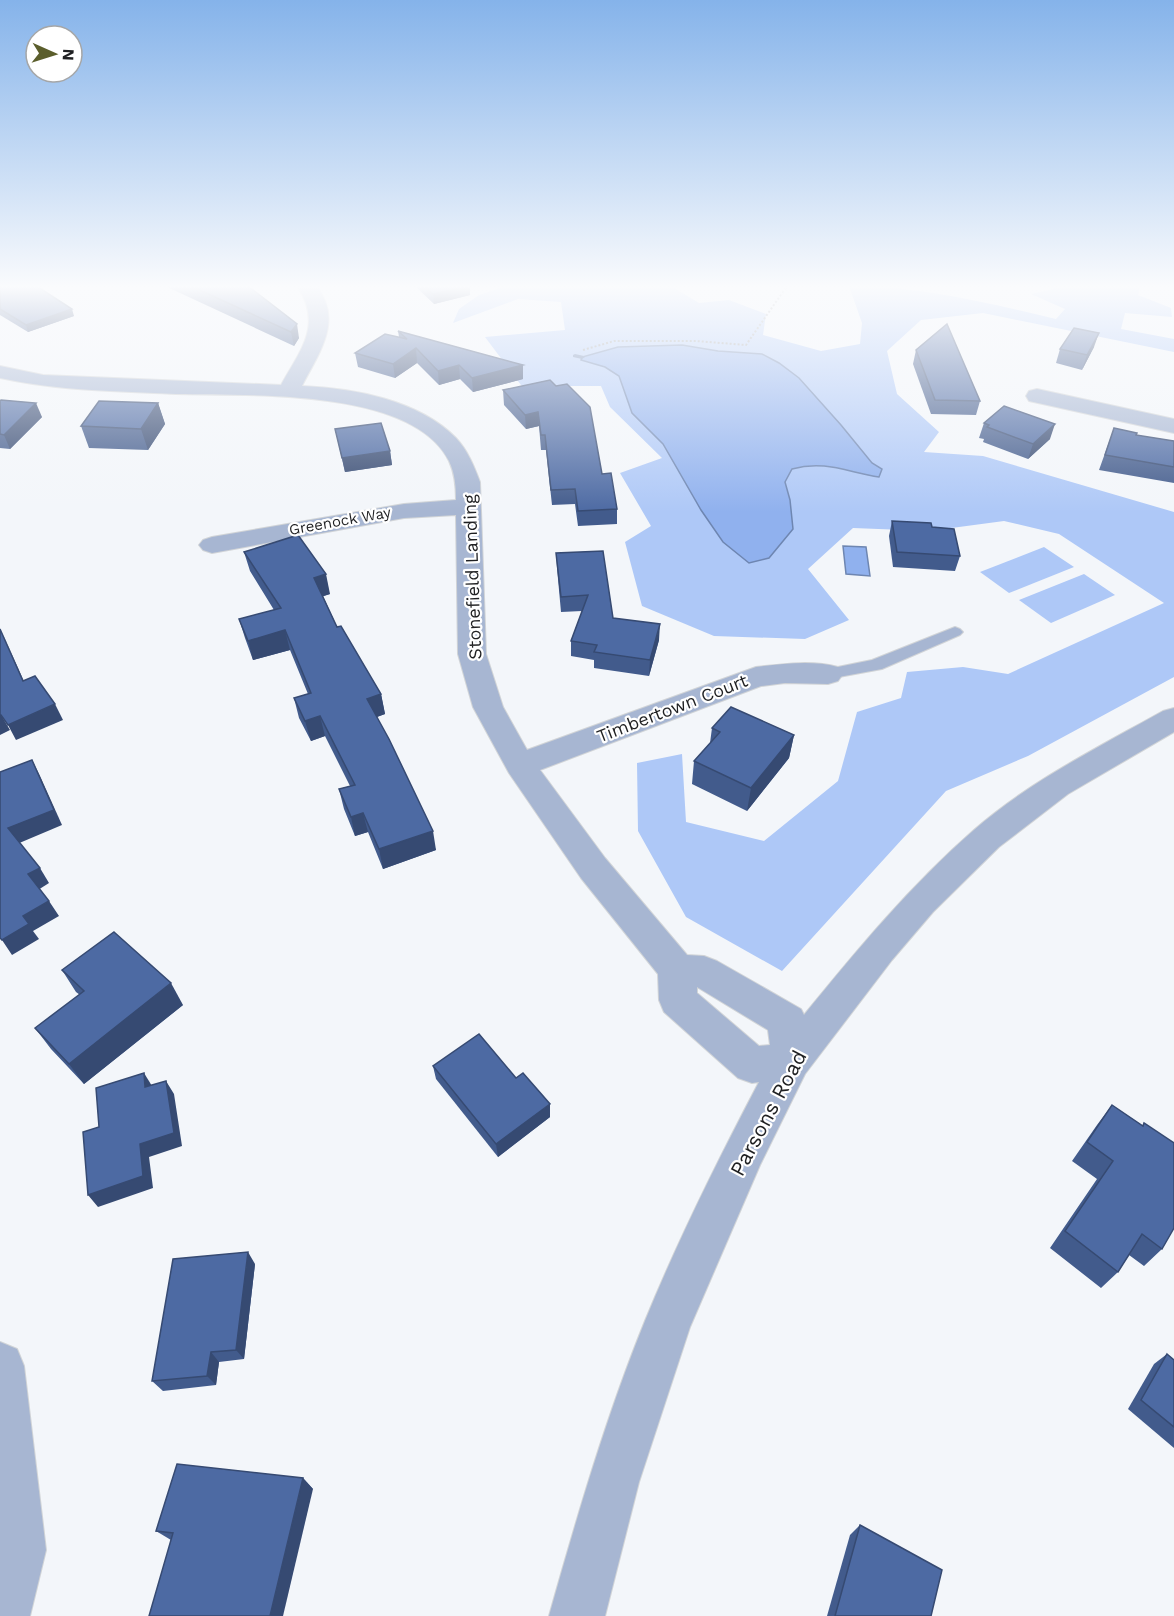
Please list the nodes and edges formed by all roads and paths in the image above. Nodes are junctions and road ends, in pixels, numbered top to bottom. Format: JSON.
{"nodes":[{"id":1,"x":303,"y":361,"type":"edge"},
{"id":2,"x":0,"y":372,"type":"edge"},
{"id":3,"x":289,"y":390,"type":"junction"},
{"id":4,"x":1037,"y":396,"type":"dead end"},
{"id":5,"x":1174,"y":426,"type":"edge"},
{"id":6,"x":469,"y":507,"type":"junction"},
{"id":7,"x":212,"y":545,"type":"dead end"},
{"id":8,"x":955,"y":632,"type":"dead end"},
{"id":9,"x":828,"y":674,"type":"joint"},
{"id":10,"x":1174,"y":718,"type":"edge"},
{"id":11,"x":520,"y":765,"type":"junction"},
{"id":12,"x":677,"y":970,"type":"junction"},
{"id":13,"x":791,"y":1062,"type":"junction"},
{"id":14,"x":0,"y":1366,"type":"edge"},
{"id":15,"x":2,"y":1616,"type":"edge"},
{"id":16,"x":578,"y":1616,"type":"edge"}],
"edges":[{"from":1,"to":3,"type":"street"},
{"from":2,"to":3,"type":"street","name":"Stonefield Landing"},
{"from":3,"to":6,"type":"street","name":"Stonefield Landing"},
{"from":4,"to":5,"type":"street"},
{"from":6,"to":7,"type":"street","name":"Greenock Way"},
{"from":6,"to":11,"type":"street","name":"Stonefield Landing"},
{"from":8,"to":9,"type":"lane"},
{"from":9,"to":11,"type":"street","name":"Timbertown Court"},
{"from":10,"to":13,"type":"street","name":"Parsons Road"},
{"from":11,"to":12,"type":"street","name":"Stonefield Landing"},
{"from":12,"to":13,"type":"street"},
{"from":12,"to":13,"type":"street"},
{"from":13,"to":16,"type":"street","name":"Parsons Road"},
{"from":14,"to":15,"type":"street"}]}
